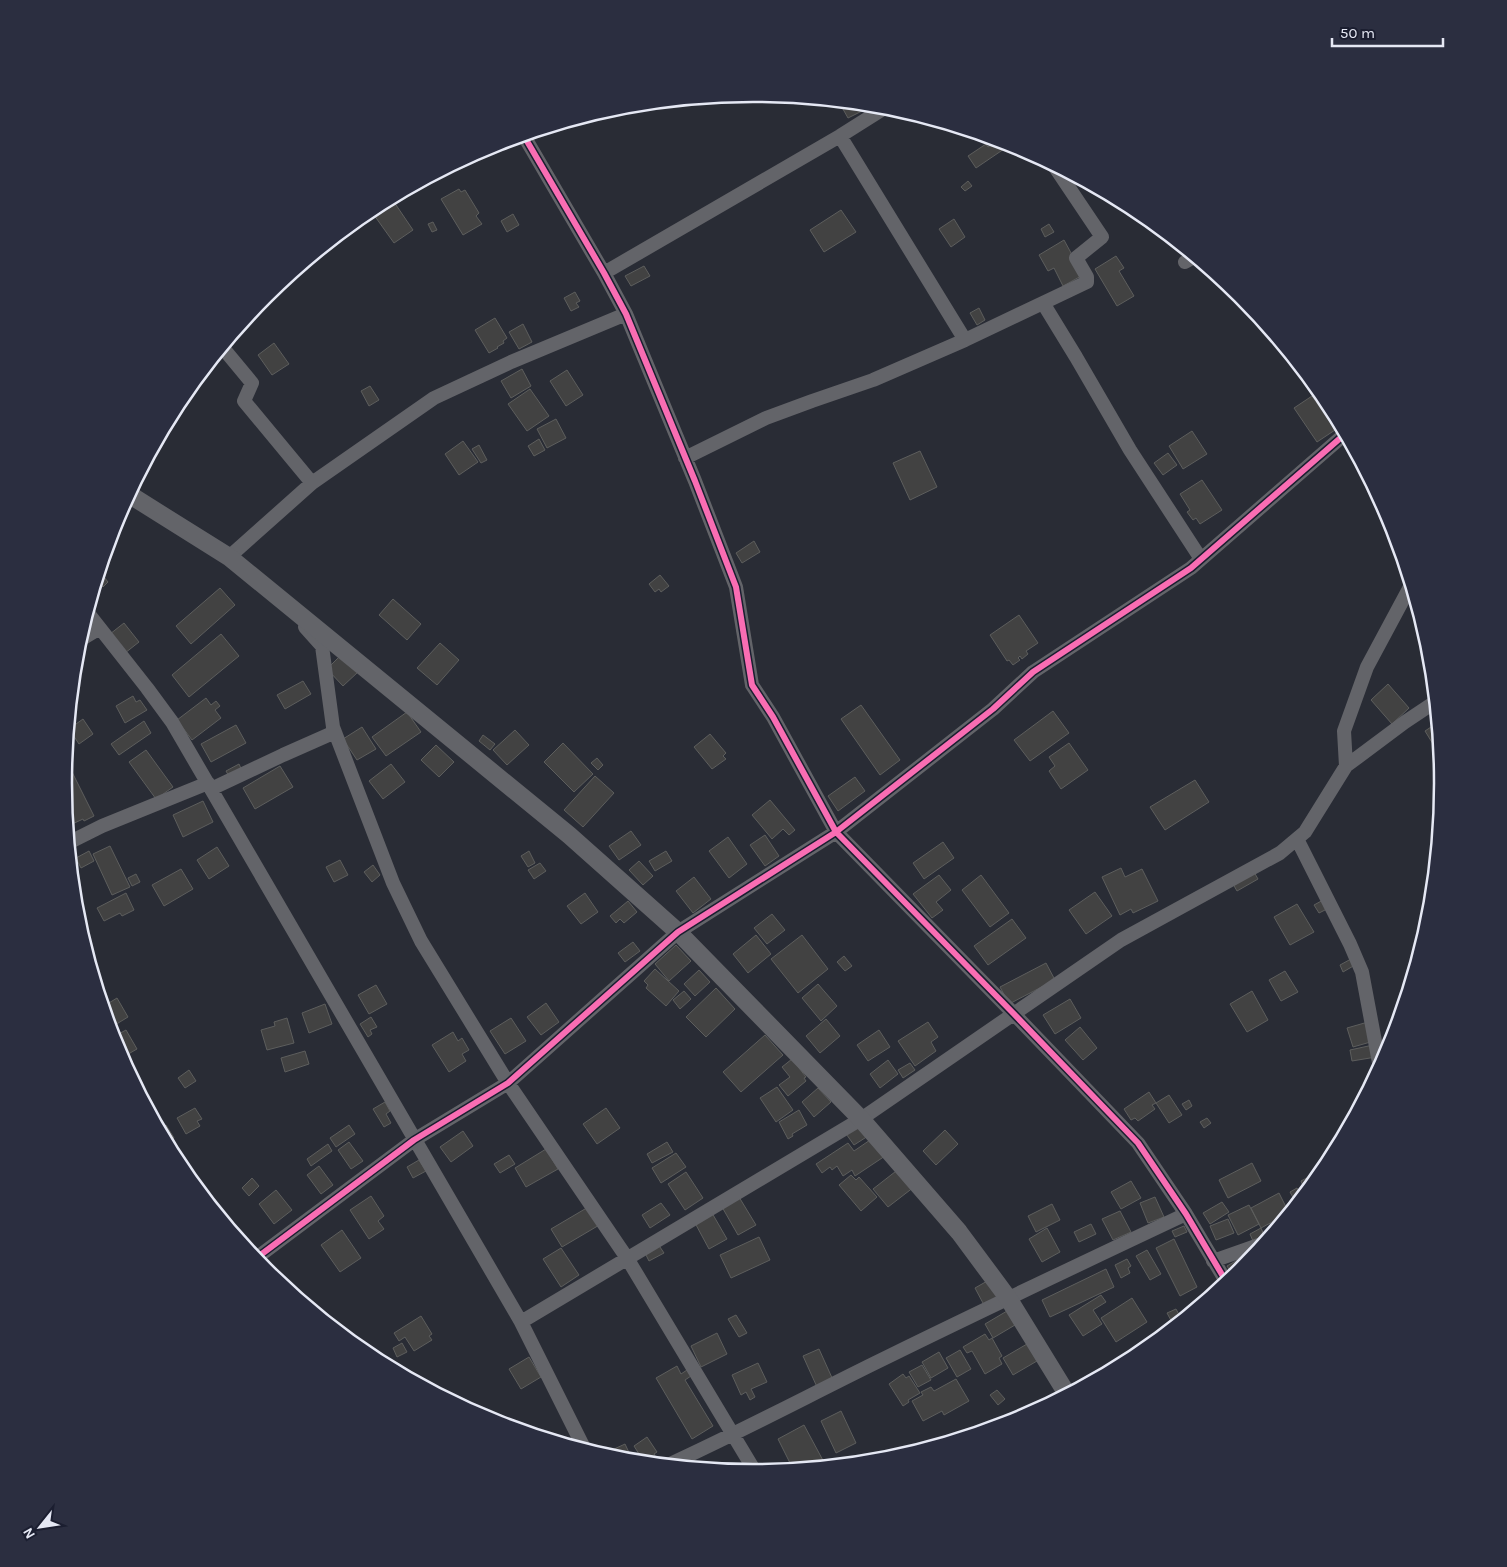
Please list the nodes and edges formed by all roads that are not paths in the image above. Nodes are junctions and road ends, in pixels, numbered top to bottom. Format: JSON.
{"nodes":[{"id":1,"x":875,"y":114,"type":"edge"},
{"id":2,"x":840,"y":136,"type":"junction"},
{"id":3,"x":527,"y":142,"type":"edge"},
{"id":4,"x":1062,"y":177,"type":"edge"},
{"id":5,"x":604,"y":273,"type":"junction"},
{"id":6,"x":1043,"y":303,"type":"junction"},
{"id":7,"x":626,"y":314,"type":"junction"},
{"id":8,"x":965,"y":340,"type":"junction"},
{"id":9,"x":226,"y":352,"type":"edge"},
{"id":10,"x":1340,"y":438,"type":"edge"},
{"id":11,"x":685,"y":458,"type":"junction"},
{"id":12,"x":312,"y":484,"type":"junction"},
{"id":13,"x":136,"y":498,"type":"edge"},
{"id":14,"x":229,"y":557,"type":"junction"},
{"id":15,"x":1201,"y":559,"type":"junction"},
{"id":16,"x":274,"y":593,"type":"junction"},
{"id":17,"x":1407,"y":593,"type":"edge"},
{"id":18,"x":93,"y":619,"type":"edge"},
{"id":19,"x":100,"y":628,"type":"junction"},
{"id":20,"x":90,"y":634,"type":"edge"},
{"id":21,"x":1430,"y":705,"type":"edge"},
{"id":22,"x":335,"y":732,"type":"junction"},
{"id":23,"x":1346,"y":766,"type":"junction"},
{"id":24,"x":210,"y":786,"type":"junction"},
{"id":25,"x":836,"y":832,"type":"junction"},
{"id":26,"x":75,"y":839,"type":"edge"},
{"id":27,"x":1297,"y":839,"type":"junction"},
{"id":28,"x":678,"y":932,"type":"junction"},
{"id":29,"x":1014,"y":1014,"type":"junction"},
{"id":30,"x":1378,"y":1056,"type":"edge"},
{"id":31,"x":508,"y":1083,"type":"junction"},
{"id":32,"x":861,"y":1119,"type":"junction"},
{"id":33,"x":414,"y":1140,"type":"junction"},
{"id":34,"x":1186,"y":1214,"type":"junction"},
{"id":35,"x":1252,"y":1247,"type":"edge"},
{"id":36,"x":261,"y":1254,"type":"edge"},
{"id":37,"x":627,"y":1258,"type":"junction"},
{"id":38,"x":1213,"y":1261,"type":"junction"},
{"id":39,"x":1223,"y":1277,"type":"edge"},
{"id":40,"x":1008,"y":1298,"type":"junction"},
{"id":41,"x":521,"y":1322,"type":"junction"},
{"id":42,"x":1064,"y":1389,"type":"edge"},
{"id":43,"x":732,"y":1436,"type":"junction"},
{"id":44,"x":581,"y":1442,"type":"edge"},
{"id":45,"x":679,"y":1460,"type":"edge"},
{"id":46,"x":750,"y":1464,"type":"edge"}],
"edges":[{"from":1,"to":2,"type":"street"},
{"from":2,"to":5,"type":"street"},
{"from":2,"to":8,"type":"street"},
{"from":3,"to":5,"type":"street"},
{"from":4,"to":6,"type":"street"},
{"from":5,"to":7,"type":"street"},
{"from":6,"to":8,"type":"street"},
{"from":6,"to":15,"type":"street"},
{"from":7,"to":11,"type":"street"},
{"from":7,"to":12,"type":"street"},
{"from":8,"to":11,"type":"street"},
{"from":9,"to":12,"type":"street"},
{"from":10,"to":15,"type":"street"},
{"from":11,"to":25,"type":"street"},
{"from":12,"to":14,"type":"street"},
{"from":13,"to":14,"type":"street"},
{"from":14,"to":16,"type":"street"},
{"from":15,"to":25,"type":"street"},
{"from":16,"to":22,"type":"street"},
{"from":16,"to":28,"type":"street"},
{"from":17,"to":23,"type":"street"},
{"from":18,"to":19,"type":"street"},
{"from":19,"to":20,"type":"street"},
{"from":19,"to":24,"type":"street"},
{"from":21,"to":23,"type":"street"},
{"from":22,"to":24,"type":"street"},
{"from":22,"to":31,"type":"street"},
{"from":23,"to":27,"type":"street"},
{"from":24,"to":26,"type":"street"},
{"from":24,"to":33,"type":"street"},
{"from":25,"to":28,"type":"street"},
{"from":25,"to":29,"type":"street"},
{"from":27,"to":29,"type":"street"},
{"from":27,"to":30,"type":"street"},
{"from":28,"to":31,"type":"street"},
{"from":28,"to":32,"type":"street"},
{"from":29,"to":32,"type":"street"},
{"from":29,"to":34,"type":"street"},
{"from":31,"to":33,"type":"street"},
{"from":31,"to":37,"type":"street"},
{"from":32,"to":37,"type":"street"},
{"from":32,"to":40,"type":"street"},
{"from":33,"to":36,"type":"street"},
{"from":33,"to":41,"type":"street"},
{"from":34,"to":38,"type":"street"},
{"from":34,"to":40,"type":"street"},
{"from":35,"to":38,"type":"street"},
{"from":37,"to":41,"type":"street"},
{"from":37,"to":43,"type":"street"},
{"from":38,"to":39,"type":"street"},
{"from":40,"to":42,"type":"street"},
{"from":40,"to":43,"type":"street"},
{"from":41,"to":44,"type":"street"},
{"from":43,"to":45,"type":"street"},
{"from":43,"to":46,"type":"street"}]}
